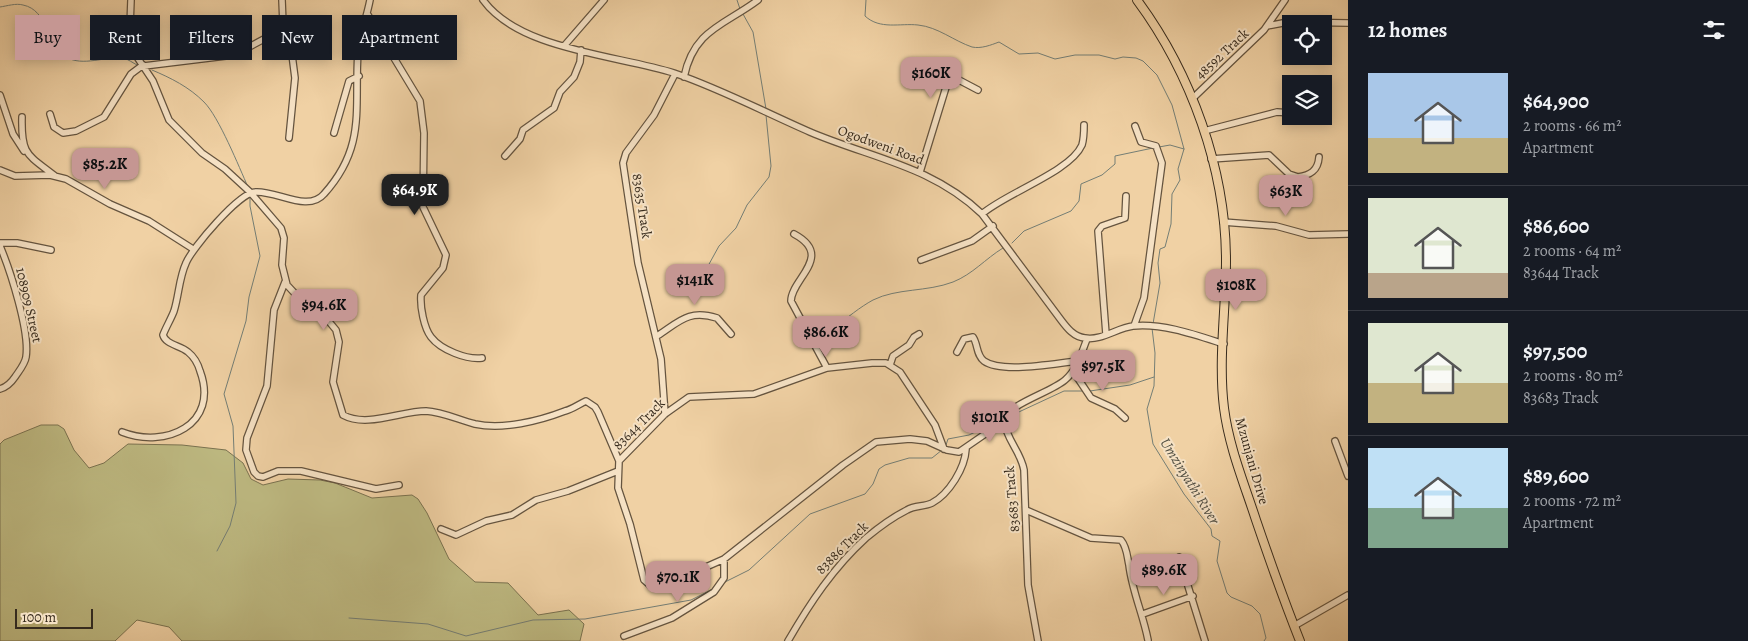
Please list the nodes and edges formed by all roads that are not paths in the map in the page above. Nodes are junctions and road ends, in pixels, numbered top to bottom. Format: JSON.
{"nodes":[{"id":1,"x":131,"y":0,"type":"edge"},
{"id":2,"x":282,"y":0,"type":"edge"},
{"id":3,"x":370,"y":0,"type":"edge"},
{"id":4,"x":483,"y":0,"type":"edge"},
{"id":5,"x":604,"y":0,"type":"edge"},
{"id":6,"x":758,"y":0,"type":"edge"},
{"id":7,"x":1137,"y":0,"type":"edge"},
{"id":8,"x":1285,"y":0,"type":"edge"},
{"id":9,"x":283,"y":15,"type":"edge"},
{"id":10,"x":368,"y":15,"type":"edge"},
{"id":11,"x":1348,"y":23,"type":"edge"},
{"id":12,"x":1267,"y":26,"type":"junction"},
{"id":13,"x":262,"y":40,"type":"edge"},
{"id":14,"x":564,"y":46,"type":"junction"},
{"id":15,"x":581,"y":50,"type":"junction"},
{"id":16,"x":293,"y":60,"type":"edge"},
{"id":17,"x":359,"y":60,"type":"edge"},
{"id":18,"x":395,"y":60,"type":"edge"},
{"id":19,"x":143,"y":65,"type":"junction"},
{"id":20,"x":675,"y":74,"type":"junction"},
{"id":21,"x":359,"y":76,"type":"junction"},
{"id":22,"x":684,"y":77,"type":"junction"},
{"id":23,"x":978,"y":90,"type":"dead end"},
{"id":24,"x":0,"y":95,"type":"edge"},
{"id":25,"x":1192,"y":99,"type":"junction"},
{"id":26,"x":1282,"y":113,"type":"edge"},
{"id":27,"x":50,"y":114,"type":"dead end"},
{"id":28,"x":22,"y":117,"type":"dead end"},
{"id":29,"x":1084,"y":125,"type":"dead end"},
{"id":30,"x":1135,"y":126,"type":"dead end"},
{"id":31,"x":1204,"y":131,"type":"junction"},
{"id":32,"x":334,"y":133,"type":"dead end"},
{"id":33,"x":289,"y":138,"type":"dead end"},
{"id":34,"x":26,"y":152,"type":"junction"},
{"id":35,"x":505,"y":156,"type":"dead end"},
{"id":36,"x":1319,"y":157,"type":"dead end"},
{"id":37,"x":1211,"y":159,"type":"junction"},
{"id":38,"x":0,"y":170,"type":"edge"},
{"id":39,"x":920,"y":172,"type":"junction"},
{"id":40,"x":55,"y":176,"type":"junction"},
{"id":41,"x":250,"y":192,"type":"junction"},
{"id":42,"x":1126,"y":196,"type":"dead end"},
{"id":43,"x":982,"y":214,"type":"junction"},
{"id":44,"x":1224,"y":222,"type":"junction"},
{"id":45,"x":993,"y":226,"type":"junction"},
{"id":46,"x":794,"y":234,"type":"dead end"},
{"id":47,"x":1348,"y":234,"type":"edge"},
{"id":48,"x":0,"y":245,"type":"edge"},
{"id":49,"x":193,"y":249,"type":"junction"},
{"id":50,"x":51,"y":250,"type":"dead end"},
{"id":51,"x":921,"y":260,"type":"dead end"},
{"id":52,"x":285,"y":282,"type":"junction"},
{"id":53,"x":1134,"y":326,"type":"junction"},
{"id":54,"x":731,"y":334,"type":"dead end"},
{"id":55,"x":919,"y":334,"type":"dead end"},
{"id":56,"x":1106,"y":334,"type":"junction"},
{"id":57,"x":657,"y":336,"type":"junction"},
{"id":58,"x":1087,"y":339,"type":"junction"},
{"id":59,"x":1224,"y":344,"type":"junction"},
{"id":60,"x":957,"y":352,"type":"dead end"},
{"id":61,"x":482,"y":358,"type":"dead end"},
{"id":62,"x":1078,"y":361,"type":"junction"},
{"id":63,"x":890,"y":365,"type":"junction"},
{"id":64,"x":827,"y":368,"type":"junction"},
{"id":65,"x":1073,"y":372,"type":"junction"},
{"id":66,"x":0,"y":389,"type":"edge"},
{"id":67,"x":665,"y":414,"type":"junction"},
{"id":68,"x":1125,"y":418,"type":"dead end"},
{"id":69,"x":1004,"y":421,"type":"junction"},
{"id":70,"x":122,"y":432,"type":"dead end"},
{"id":71,"x":1335,"y":441,"type":"dead end"},
{"id":72,"x":944,"y":449,"type":"junction"},
{"id":73,"x":966,"y":449,"type":"junction"},
{"id":74,"x":619,"y":461,"type":"junction"},
{"id":75,"x":618,"y":471,"type":"junction"},
{"id":76,"x":1348,"y":476,"type":"edge"},
{"id":77,"x":399,"y":485,"type":"dead end"},
{"id":78,"x":1026,"y":510,"type":"junction"},
{"id":79,"x":441,"y":529,"type":"dead end"},
{"id":80,"x":1179,"y":557,"type":"dead end"},
{"id":81,"x":724,"y":559,"type":"junction"},
{"id":82,"x":1348,"y":595,"type":"edge"},
{"id":83,"x":1193,"y":596,"type":"junction"},
{"id":84,"x":1143,"y":614,"type":"junction"},
{"id":85,"x":1294,"y":626,"type":"junction"},
{"id":86,"x":624,"y":636,"type":"dead end"},
{"id":87,"x":1148,"y":640,"type":"edge"},
{"id":88,"x":788,"y":641,"type":"edge"},
{"id":89,"x":1038,"y":641,"type":"edge"},
{"id":90,"x":1205,"y":641,"type":"edge"},
{"id":91,"x":1300,"y":641,"type":"edge"}],
"edges":[{"from":1,"to":19,"type":"street"},
{"from":2,"to":9,"type":"street"},
{"from":3,"to":10,"type":"street"},
{"from":4,"to":14,"type":"street","name":"Ogodweni Road"},
{"from":5,"to":14,"type":"street"},
{"from":6,"to":22,"type":"street"},
{"from":7,"to":25,"type":"main road","name":"Mzunjani Drive"},
{"from":8,"to":12,"type":"street","name":"48592 Track"},
{"from":11,"to":12,"type":"street"},
{"from":12,"to":25,"type":"street","name":"48592 Track"},
{"from":13,"to":19,"type":"street"},
{"from":14,"to":15,"type":"street","name":"Ogodweni Road"},
{"from":15,"to":20,"type":"street","name":"Ogodweni Road"},
{"from":15,"to":35,"type":"street"},
{"from":16,"to":33,"type":"street"},
{"from":17,"to":21,"type":"street"},
{"from":18,"to":61,"type":"street"},
{"from":19,"to":27,"type":"street"},
{"from":19,"to":41,"type":"street"},
{"from":20,"to":22,"type":"street","name":"Ogodweni Road"},
{"from":20,"to":57,"type":"street","name":"83635 Track"},
{"from":21,"to":32,"type":"street"},
{"from":21,"to":41,"type":"street"},
{"from":22,"to":39,"type":"street","name":"Ogodweni Road"},
{"from":23,"to":39,"type":"street"},
{"from":24,"to":34,"type":"street"},
{"from":25,"to":31,"type":"main road","name":"Mzunjani Drive"},
{"from":26,"to":31,"type":"street"},
{"from":28,"to":34,"type":"street"},
{"from":29,"to":43,"type":"street"},
{"from":30,"to":53,"type":"street"},
{"from":31,"to":37,"type":"main road","name":"Mzunjani Drive"},
{"from":34,"to":40,"type":"street"},
{"from":36,"to":37,"type":"street"},
{"from":37,"to":44,"type":"main road","name":"Mzunjani Drive"},
{"from":38,"to":40,"type":"street"},
{"from":39,"to":43,"type":"street","name":"Ogodweni Road"},
{"from":40,"to":49,"type":"street"},
{"from":41,"to":49,"type":"street"},
{"from":41,"to":52,"type":"street"},
{"from":42,"to":56,"type":"street"},
{"from":43,"to":45,"type":"street","name":"Ogodweni Road"},
{"from":44,"to":47,"type":"street"},
{"from":44,"to":59,"type":"main road","name":"Mzunjani Drive"},
{"from":45,"to":51,"type":"street"},
{"from":45,"to":58,"type":"street","name":"Ogodweni Road"},
{"from":46,"to":64,"type":"street"},
{"from":48,"to":50,"type":"street"},
{"from":48,"to":66,"type":"street","name":"108909 Street"},
{"from":49,"to":70,"type":"street"},
{"from":52,"to":74,"type":"street"},
{"from":52,"to":77,"type":"street"},
{"from":53,"to":56,"type":"street"},
{"from":53,"to":59,"type":"street"},
{"from":54,"to":57,"type":"street"},
{"from":55,"to":63,"type":"street"},
{"from":56,"to":58,"type":"street"},
{"from":57,"to":67,"type":"street","name":"83635 Track"},
{"from":58,"to":62,"type":"street"},
{"from":59,"to":85,"type":"main road","name":"Mzunjani Drive"},
{"from":60,"to":62,"type":"street"},
{"from":62,"to":65,"type":"street"},
{"from":63,"to":64,"type":"street","name":"83644 Track"},
{"from":63,"to":72,"type":"street"},
{"from":64,"to":67,"type":"street","name":"83644 Track"},
{"from":65,"to":68,"type":"street"},
{"from":65,"to":69,"type":"street"},
{"from":67,"to":74,"type":"street","name":"83644 Track"},
{"from":69,"to":73,"type":"street"},
{"from":69,"to":78,"type":"street","name":"83683 Track"},
{"from":71,"to":76,"type":"street"},
{"from":72,"to":73,"type":"street","name":"83644 Track"},
{"from":72,"to":81,"type":"street","name":"83644 Track"},
{"from":73,"to":88,"type":"street","name":"83886 Track"},
{"from":74,"to":75,"type":"street","name":"83644 Track"},
{"from":75,"to":79,"type":"street"},
{"from":75,"to":81,"type":"street","name":"83644 Track"},
{"from":78,"to":84,"type":"street"},
{"from":78,"to":89,"type":"street","name":"83683 Track"},
{"from":80,"to":83,"type":"street"},
{"from":81,"to":86,"type":"street"},
{"from":82,"to":85,"type":"street"},
{"from":83,"to":84,"type":"street"},
{"from":83,"to":90,"type":"street"},
{"from":84,"to":87,"type":"street"},
{"from":85,"to":91,"type":"main road","name":"Mzunjani Drive"}]}
